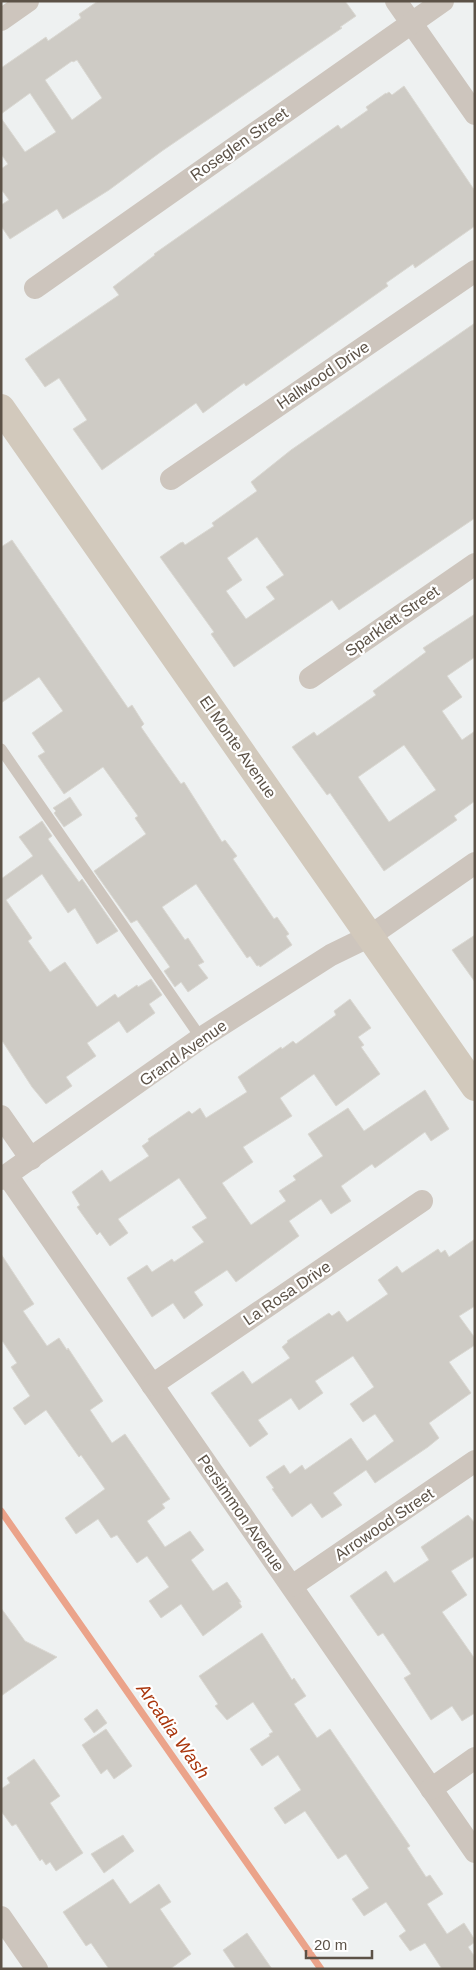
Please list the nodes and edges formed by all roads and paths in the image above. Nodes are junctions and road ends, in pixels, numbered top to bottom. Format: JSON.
{"nodes":[{"id":1,"x":28,"y":1,"type":"edge"},
{"id":2,"x":396,"y":1,"type":"edge"},
{"id":3,"x":443,"y":1,"type":"edge"},
{"id":4,"x":1,"y":20,"type":"edge"},
{"id":5,"x":412,"y":23,"type":"junction"},
{"id":6,"x":475,"y":114,"type":"edge"},
{"id":7,"x":475,"y":271,"type":"edge"},
{"id":8,"x":35,"y":288,"type":"dead end"},
{"id":9,"x":1,"y":408,"type":"edge"},
{"id":10,"x":171,"y":479,"type":"dead end"},
{"id":11,"x":475,"y":564,"type":"edge"},
{"id":12,"x":310,"y":678,"type":"dead end"},
{"id":13,"x":1,"y":749,"type":"edge"},
{"id":14,"x":475,"y":863,"type":"edge"},
{"id":15,"x":370,"y":936,"type":"junction"},
{"id":16,"x":201,"y":1038,"type":"junction"},
{"id":17,"x":475,"y":1087,"type":"edge"},
{"id":18,"x":1,"y":1116,"type":"edge"},
{"id":19,"x":31,"y":1159,"type":"junction"},
{"id":20,"x":4,"y":1177,"type":"edge"},
{"id":21,"x":422,"y":1201,"type":"dead end"},
{"id":22,"x":152,"y":1386,"type":"junction"},
{"id":23,"x":475,"y":1461,"type":"edge"},
{"id":24,"x":292,"y":1586,"type":"junction"},
{"id":25,"x":475,"y":1758,"type":"edge"},
{"id":26,"x":431,"y":1788,"type":"junction"},
{"id":27,"x":475,"y":1852,"type":"edge"},
{"id":28,"x":1,"y":1917,"type":"edge"},
{"id":29,"x":37,"y":1969,"type":"edge"}],
"edges":[{"from":1,"to":4,"type":"street"},
{"from":2,"to":5,"type":"street"},
{"from":3,"to":5,"type":"street","name":"Roseglen Street"},
{"from":5,"to":6,"type":"street"},
{"from":5,"to":8,"type":"street","name":"Roseglen Street"},
{"from":7,"to":10,"type":"street","name":"Hallwood Drive"},
{"from":9,"to":15,"type":"street","name":"El Monte Avenue"},
{"from":11,"to":12,"type":"street","name":"Sparklett Street"},
{"from":13,"to":16,"type":"lane"},
{"from":14,"to":15,"type":"street","name":"Grand Avenue"},
{"from":15,"to":16,"type":"street","name":"Grand Avenue"},
{"from":15,"to":17,"type":"street","name":"El Monte Avenue"},
{"from":16,"to":19,"type":"street","name":"Grand Avenue"},
{"from":18,"to":19,"type":"street"},
{"from":19,"to":20,"type":"street","name":"Grand Avenue"},
{"from":20,"to":22,"type":"street","name":"Persimmon Avenue"},
{"from":21,"to":22,"type":"street","name":"La Rosa Drive"},
{"from":22,"to":24,"type":"street","name":"Persimmon Avenue"},
{"from":23,"to":24,"type":"street","name":"Arrowood Street"},
{"from":24,"to":26,"type":"street","name":"Persimmon Avenue"},
{"from":25,"to":26,"type":"street"},
{"from":26,"to":27,"type":"street","name":"Persimmon Avenue"},
{"from":28,"to":29,"type":"street"}]}
